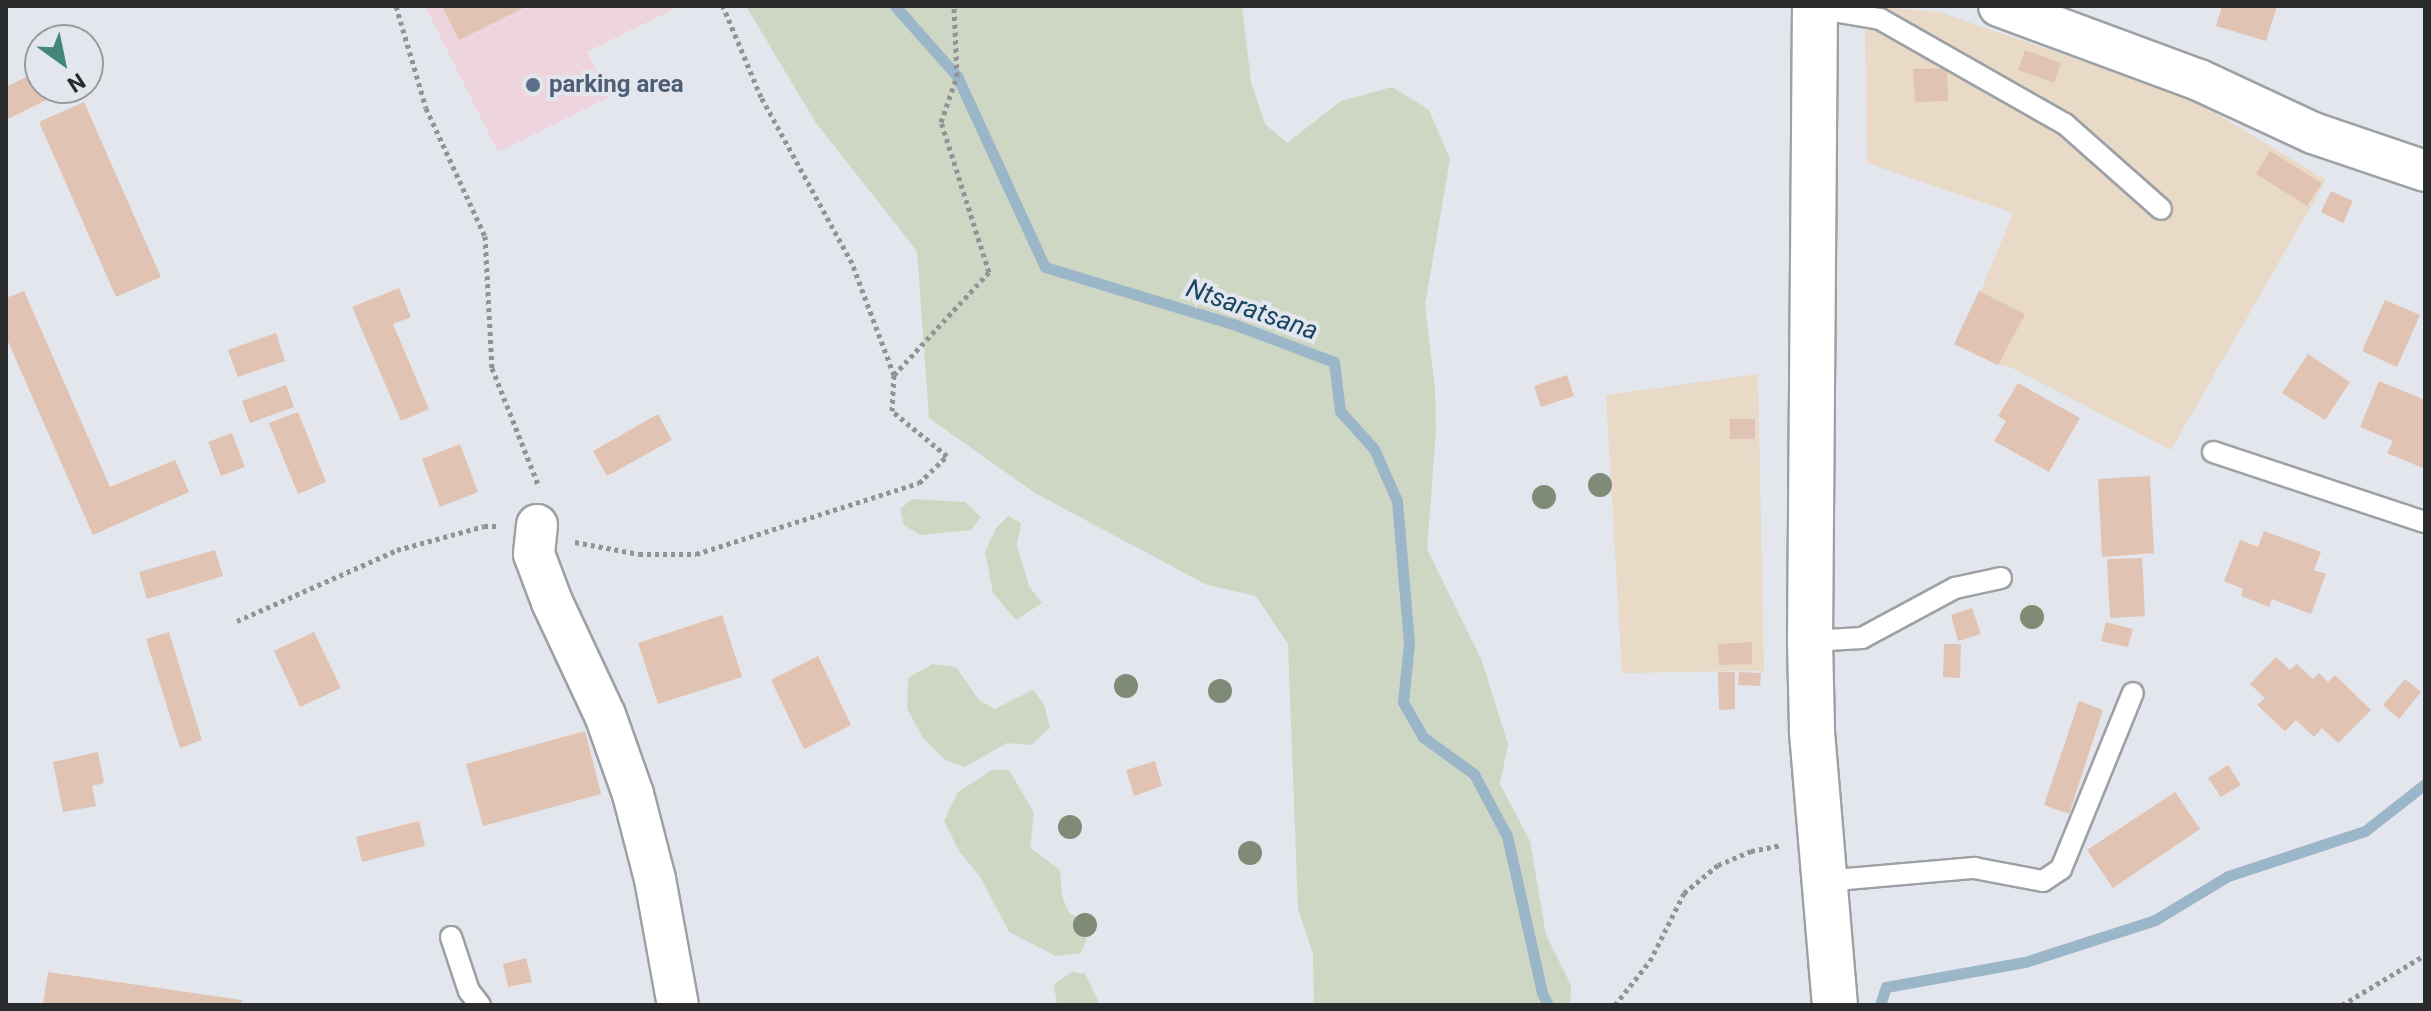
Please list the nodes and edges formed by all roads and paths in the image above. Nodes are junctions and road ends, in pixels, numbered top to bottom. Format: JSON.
{"nodes":[{"id":1,"x":396,"y":6,"type":"edge"},
{"id":2,"x":723,"y":6,"type":"edge"},
{"id":3,"x":954,"y":6,"type":"edge"},
{"id":4,"x":1999,"y":6,"type":"edge"},
{"id":5,"x":1815,"y":7,"type":"edge"},
{"id":6,"x":2425,"y":171,"type":"edge"},
{"id":7,"x":2161,"y":209,"type":"dead end"},
{"id":8,"x":894,"y":375,"type":"junction"},
{"id":9,"x":2213,"y":452,"type":"dead end"},
{"id":10,"x":2425,"y":522,"type":"edge"},
{"id":11,"x":536,"y":539,"type":"junction"},
{"id":12,"x":2001,"y":578,"type":"dead end"},
{"id":13,"x":237,"y":621,"type":"dead end"},
{"id":14,"x":1810,"y":641,"type":"junction"},
{"id":15,"x":2133,"y":693,"type":"dead end"},
{"id":16,"x":1822,"y":859,"type":"junction"},
{"id":17,"x":451,"y":937,"type":"dead end"},
{"id":18,"x":2425,"y":955,"type":"edge"},
{"id":19,"x":480,"y":1005,"type":"edge"},
{"id":20,"x":678,"y":1005,"type":"edge"},
{"id":21,"x":1615,"y":1005,"type":"edge"},
{"id":22,"x":1835,"y":1005,"type":"edge"},
{"id":23,"x":2342,"y":1005,"type":"edge"}],
"edges":[{"from":1,"to":11,"type":"path"},
{"from":2,"to":8,"type":"path"},
{"from":3,"to":8,"type":"path"},
{"from":4,"to":6,"type":"street"},
{"from":5,"to":7,"type":"lane"},
{"from":5,"to":14,"type":"main road"},
{"from":8,"to":11,"type":"path"},
{"from":9,"to":10,"type":"lane"},
{"from":11,"to":13,"type":"path"},
{"from":11,"to":20,"type":"street"},
{"from":12,"to":14,"type":"lane"},
{"from":14,"to":16,"type":"main road"},
{"from":15,"to":16,"type":"lane"},
{"from":16,"to":21,"type":"path"},
{"from":16,"to":22,"type":"main road"},
{"from":17,"to":19,"type":"lane"},
{"from":18,"to":23,"type":"path"}]}
